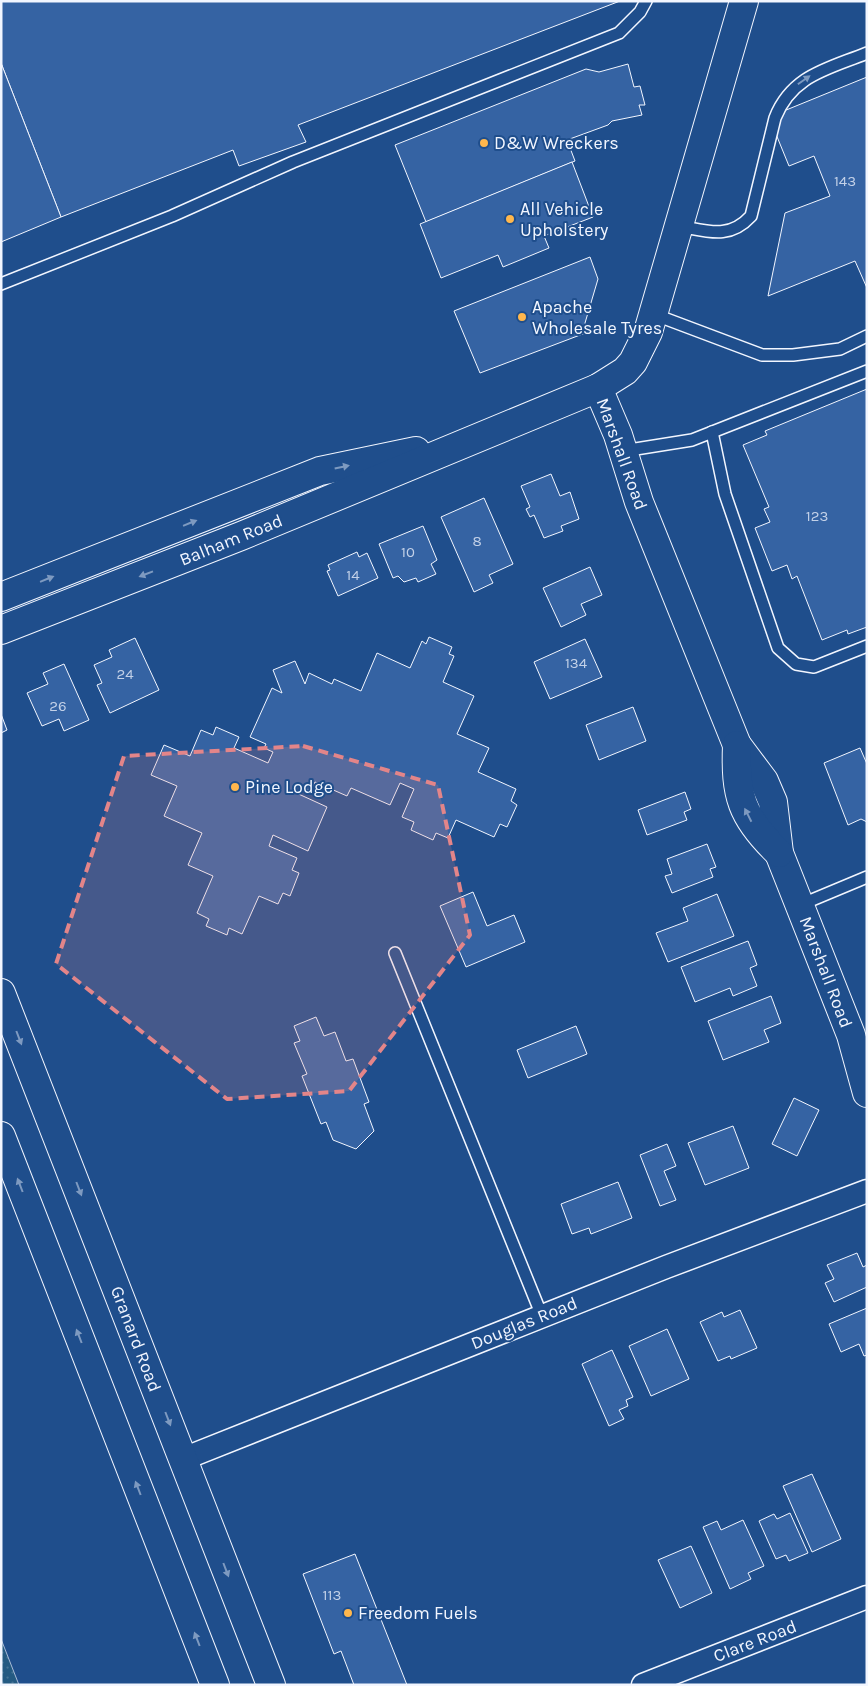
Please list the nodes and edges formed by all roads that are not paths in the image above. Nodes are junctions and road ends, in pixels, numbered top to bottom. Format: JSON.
{"nodes":[{"id":1,"x":646,"y":1,"type":"edge"},
{"id":2,"x":744,"y":1,"type":"edge"},
{"id":3,"x":867,"y":53,"type":"edge"},
{"id":4,"x":679,"y":226,"type":"junction"},
{"id":5,"x":1,"y":284,"type":"edge"},
{"id":6,"x":653,"y":314,"type":"junction"},
{"id":7,"x":867,"y":336,"type":"edge"},
{"id":8,"x":867,"y":371,"type":"edge"},
{"id":9,"x":598,"y":388,"type":"junction"},
{"id":10,"x":712,"y":432,"type":"junction"},
{"id":11,"x":459,"y":444,"type":"junction"},
{"id":12,"x":623,"y":451,"type":"junction"},
{"id":13,"x":1,"y":598,"type":"edge"},
{"id":14,"x":1,"y":630,"type":"edge"},
{"id":15,"x":867,"y":646,"type":"edge"},
{"id":16,"x":867,"y":877,"type":"edge"},
{"id":17,"x":800,"y":905,"type":"junction"},
{"id":18,"x":395,"y":953,"type":"dead end"},
{"id":19,"x":1,"y":993,"type":"edge"},
{"id":20,"x":867,"y":1093,"type":"edge"},
{"id":21,"x":1,"y":1136,"type":"edge"},
{"id":22,"x":867,"y":1191,"type":"edge"},
{"id":23,"x":542,"y":1316,"type":"junction"},
{"id":24,"x":183,"y":1459,"type":"junction"},
{"id":25,"x":867,"y":1597,"type":"edge"},
{"id":26,"x":215,"y":1685,"type":"edge"},
{"id":27,"x":271,"y":1685,"type":"edge"},
{"id":28,"x":643,"y":1685,"type":"edge"}],
"edges":[{"from":1,"to":5,"type":"lane"},
{"from":2,"to":4,"type":"main road","name":"Marshall Road"},
{"from":4,"to":3,"type":"lane","one_way":true},
{"from":4,"to":6,"type":"main road","name":"Marshall Road"},
{"from":6,"to":7,"type":"lane"},
{"from":6,"to":9,"type":"main road","name":"Marshall Road"},
{"from":8,"to":10,"type":"lane"},
{"from":9,"to":11,"type":"main road","name":"Balham Road"},
{"from":9,"to":12,"type":"main road","name":"Marshall Road"},
{"from":10,"to":12,"type":"lane"},
{"from":10,"to":15,"type":"lane"},
{"from":13,"to":11,"type":"main road","name":"Balham Road","one_way":true},
{"from":11,"to":14,"type":"main road","name":"Balham Road","one_way":true},
{"from":12,"to":17,"type":"main road","name":"Marshall Road"},
{"from":16,"to":17,"type":"lane"},
{"from":17,"to":20,"type":"main road","name":"Marshall Road"},
{"from":18,"to":23,"type":"lane"},
{"from":19,"to":24,"type":"main road","name":"Granard Road","one_way":true},
{"from":26,"to":21,"type":"main road","one_way":true},
{"from":22,"to":23,"type":"street","name":"Douglas Road"},
{"from":23,"to":24,"type":"street","name":"Douglas Road"},
{"from":24,"to":27,"type":"main road","name":"Granard Road","one_way":true},
{"from":25,"to":28,"type":"street","name":"Clare Road"}]}
